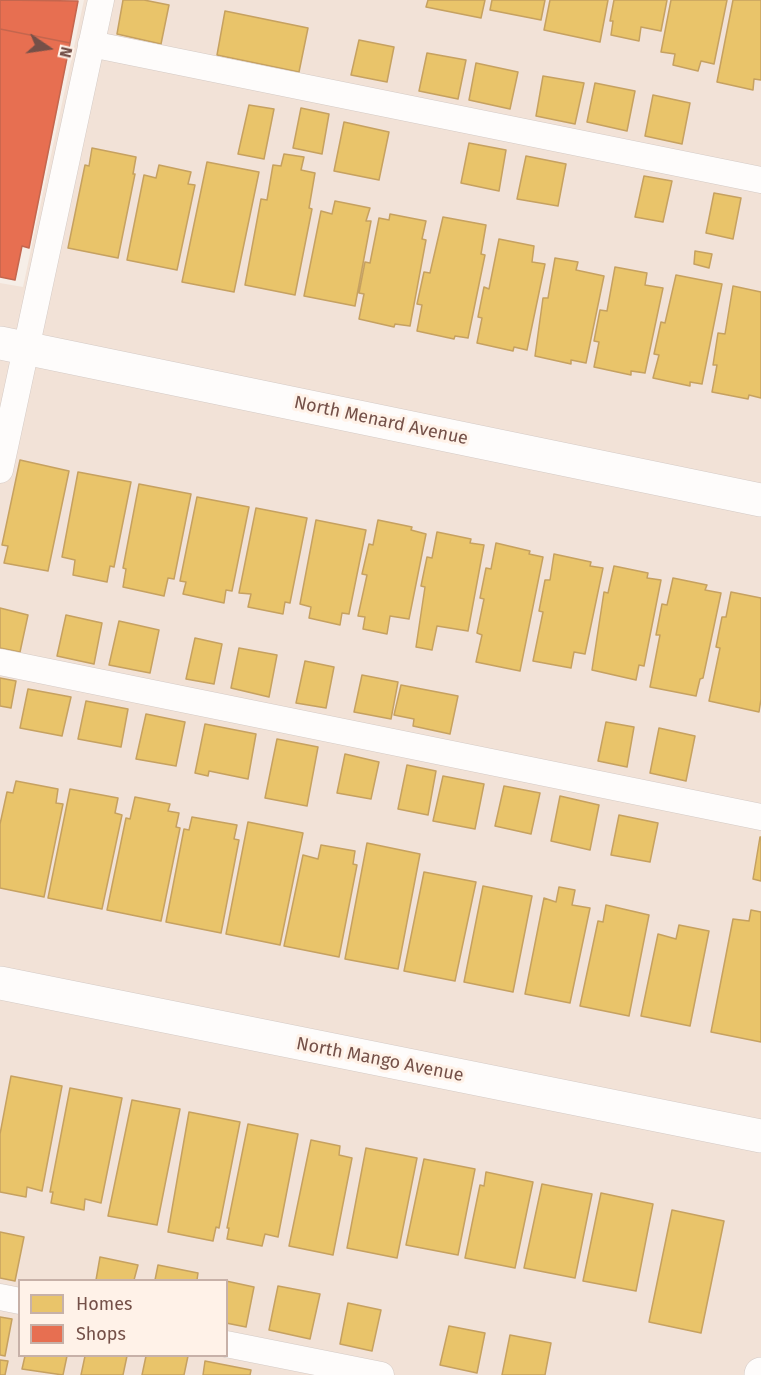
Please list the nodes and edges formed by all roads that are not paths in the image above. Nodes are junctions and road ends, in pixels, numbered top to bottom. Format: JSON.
{"nodes":[{"id":1,"x":101,"y":0,"type":"edge"},
{"id":2,"x":92,"y":44,"type":"junction"},
{"id":3,"x":761,"y":180,"type":"edge"},
{"id":4,"x":13,"y":345,"type":"edge"},
{"id":5,"x":1,"y":463,"type":"edge"},
{"id":6,"x":761,"y":500,"type":"edge"},
{"id":7,"x":0,"y":662,"type":"edge"},
{"id":8,"x":761,"y":817,"type":"edge"},
{"id":9,"x":0,"y":983,"type":"edge"},
{"id":10,"x":761,"y":1136,"type":"edge"},
{"id":11,"x":0,"y":1298,"type":"edge"},
{"id":12,"x":18,"y":1301,"type":"edge"},
{"id":13,"x":228,"y":1344,"type":"edge"},
{"id":14,"x":381,"y":1375,"type":"edge"}],
"edges":[{"from":1,"to":2,"type":"lane"},
{"from":2,"to":3,"type":"lane"},
{"from":2,"to":4,"type":"lane"},
{"from":4,"to":5,"type":"lane"},
{"from":4,"to":6,"type":"street","name":"North Menard Avenue"},
{"from":7,"to":8,"type":"lane"},
{"from":9,"to":10,"type":"street","name":"North Mango Avenue"},
{"from":11,"to":12,"type":"lane"},
{"from":13,"to":14,"type":"lane"}]}
